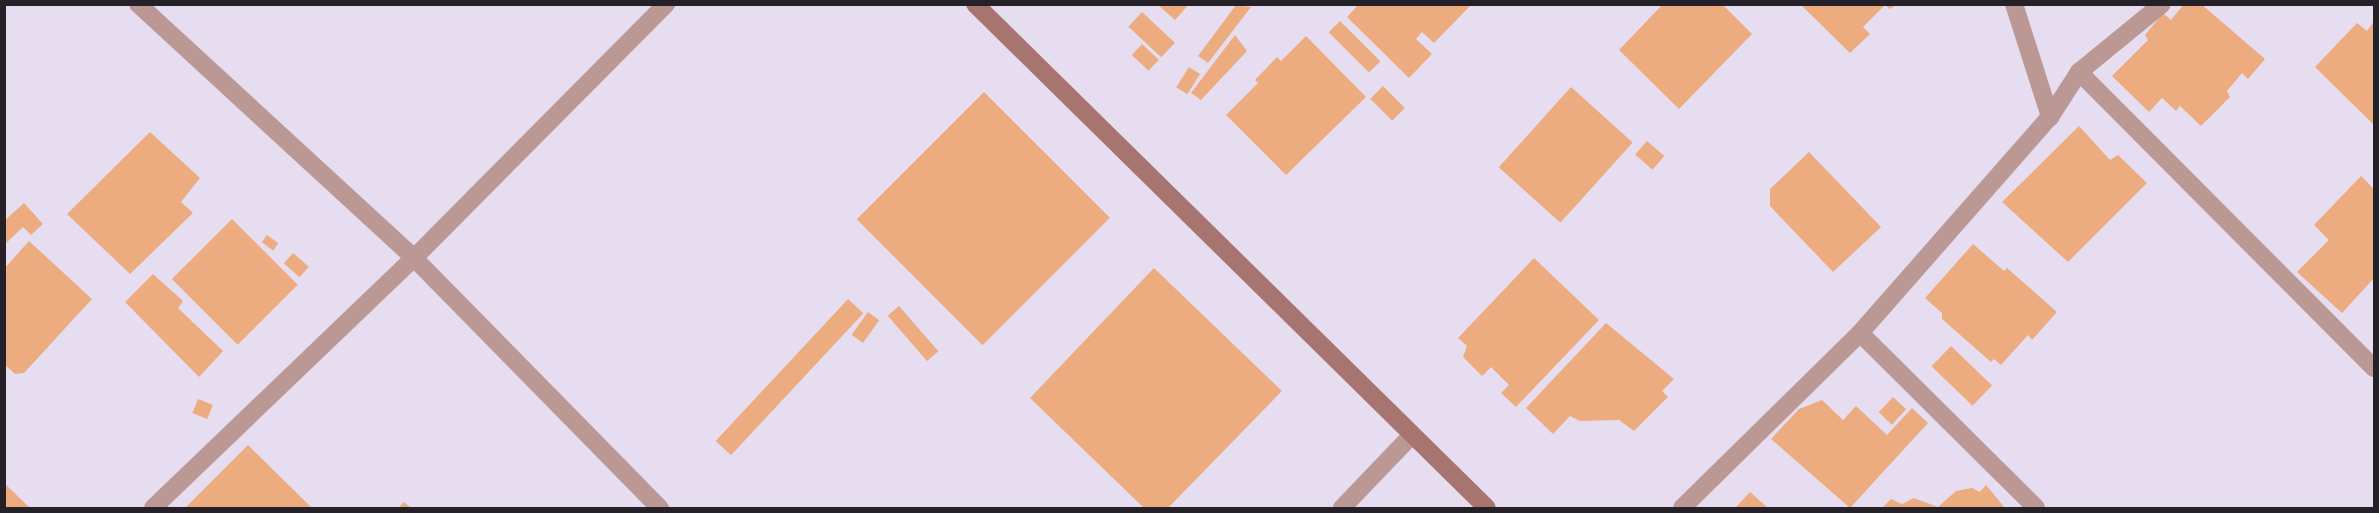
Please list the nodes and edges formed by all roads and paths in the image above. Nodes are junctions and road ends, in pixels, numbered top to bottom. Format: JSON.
{"nodes":[{"id":1,"x":138,"y":4,"type":"edge"},
{"id":2,"x":666,"y":4,"type":"edge"},
{"id":3,"x":2013,"y":4,"type":"edge"},
{"id":4,"x":2162,"y":4,"type":"edge"},
{"id":5,"x":977,"y":5,"type":"edge"},
{"id":6,"x":2079,"y":72,"type":"junction"},
{"id":7,"x":2050,"y":117,"type":"junction"},
{"id":8,"x":414,"y":258,"type":"junction"},
{"id":9,"x":1860,"y":333,"type":"junction"},
{"id":10,"x":2374,"y":368,"type":"edge"},
{"id":11,"x":1412,"y":435,"type":"junction"},
{"id":12,"x":153,"y":508,"type":"edge"},
{"id":13,"x":660,"y":508,"type":"edge"},
{"id":14,"x":1342,"y":508,"type":"edge"},
{"id":15,"x":1487,"y":508,"type":"edge"},
{"id":16,"x":1682,"y":508,"type":"edge"},
{"id":17,"x":2036,"y":508,"type":"edge"}],
"edges":[{"from":1,"to":8,"type":"street"},
{"from":2,"to":8,"type":"street"},
{"from":3,"to":7,"type":"street"},
{"from":4,"to":6,"type":"street"},
{"from":5,"to":11,"type":"street"},
{"from":6,"to":7,"type":"street"},
{"from":6,"to":10,"type":"street"},
{"from":7,"to":9,"type":"street"},
{"from":8,"to":12,"type":"street"},
{"from":8,"to":13,"type":"street"},
{"from":9,"to":16,"type":"street"},
{"from":9,"to":17,"type":"street"},
{"from":11,"to":14,"type":"street"},
{"from":11,"to":15,"type":"street"}]}
